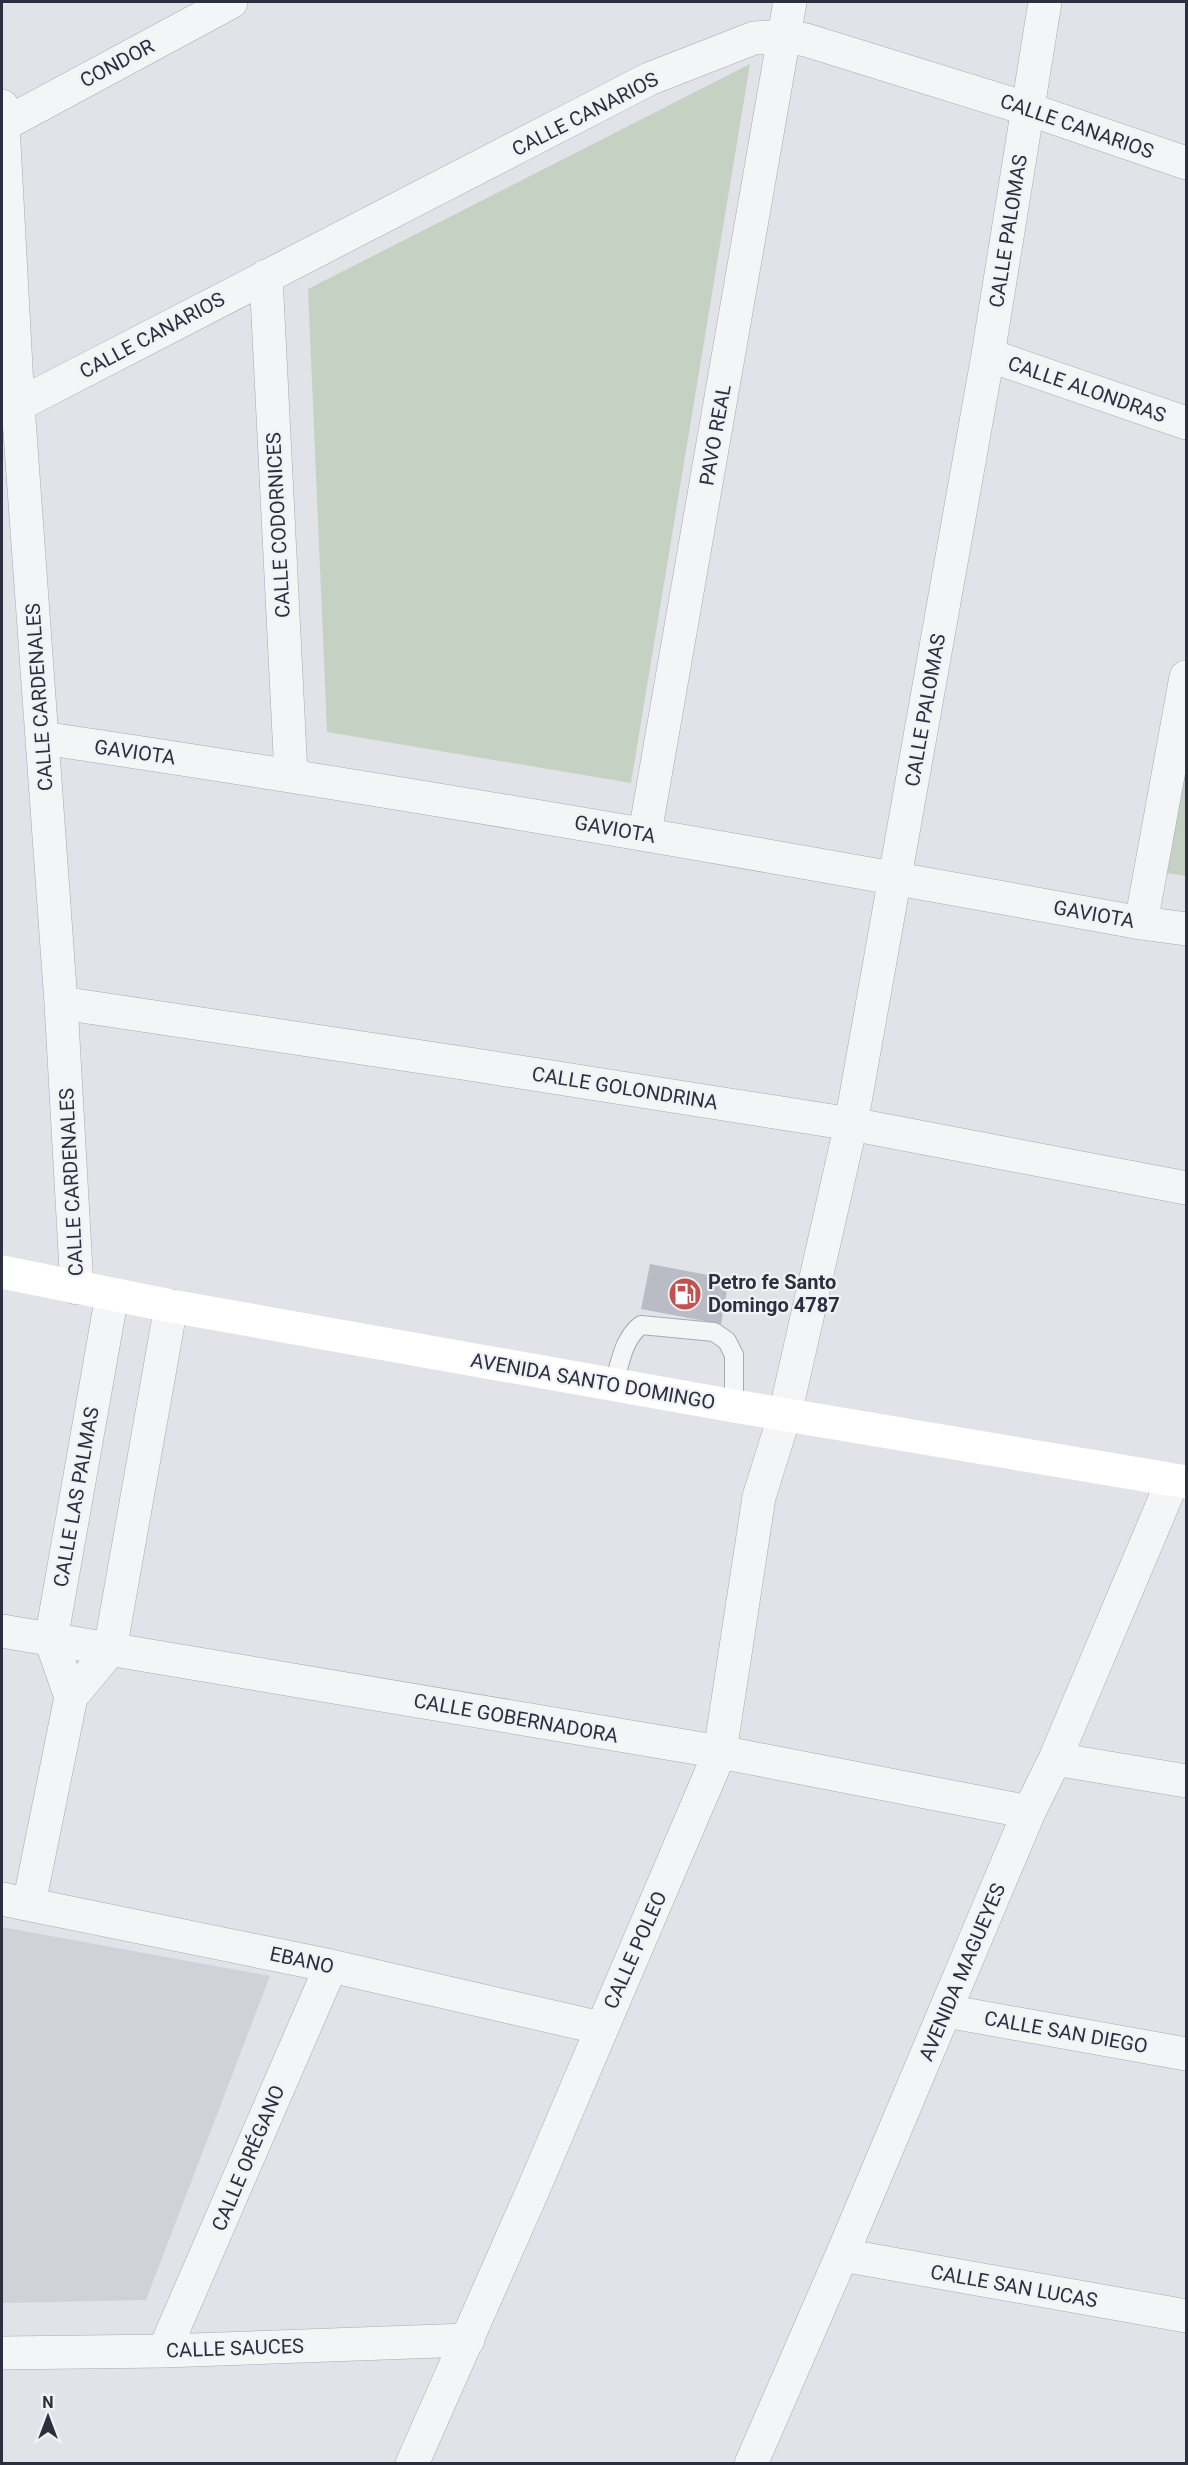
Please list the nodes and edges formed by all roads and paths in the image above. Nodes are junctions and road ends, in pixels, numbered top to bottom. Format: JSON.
{"nodes":[{"id":1,"x":231,"y":2,"type":"edge"},
{"id":2,"x":790,"y":2,"type":"edge"},
{"id":3,"x":1045,"y":2,"type":"edge"},
{"id":4,"x":784,"y":36,"type":"junction"},
{"id":5,"x":1028,"y":109,"type":"junction"},
{"id":6,"x":2,"y":116,"type":"edge"},
{"id":7,"x":1186,"y":163,"type":"edge"},
{"id":8,"x":266,"y":276,"type":"junction"},
{"id":9,"x":988,"y":355,"type":"junction"},
{"id":10,"x":18,"y":405,"type":"junction"},
{"id":11,"x":1186,"y":423,"type":"edge"},
{"id":12,"x":1186,"y":677,"type":"edge"},
{"id":13,"x":42,"y":738,"type":"junction"},
{"id":14,"x":291,"y":775,"type":"junction"},
{"id":15,"x":645,"y":833,"type":"junction"},
{"id":16,"x":896,"y":878,"type":"junction"},
{"id":17,"x":1141,"y":923,"type":"junction"},
{"id":18,"x":1186,"y":929,"type":"edge"},
{"id":19,"x":61,"y":1003,"type":"junction"},
{"id":20,"x":851,"y":1124,"type":"junction"},
{"id":21,"x":1186,"y":1188,"type":"edge"},
{"id":22,"x":2,"y":1272,"type":"edge"},
{"id":23,"x":77,"y":1288,"type":"junction"},
{"id":24,"x":112,"y":1295,"type":"junction"},
{"id":25,"x":171,"y":1306,"type":"junction"},
{"id":26,"x":614,"y":1384,"type":"junction"},
{"id":27,"x":734,"y":1406,"type":"junction"},
{"id":28,"x":785,"y":1414,"type":"junction"},
{"id":29,"x":1180,"y":1481,"type":"edge"},
{"id":30,"x":2,"y":1631,"type":"edge"},
{"id":31,"x":51,"y":1640,"type":"junction"},
{"id":32,"x":110,"y":1650,"type":"junction"},
{"id":33,"x":71,"y":1697,"type":"junction"},
{"id":34,"x":720,"y":1752,"type":"junction"},
{"id":35,"x":1055,"y":1759,"type":"junction"},
{"id":36,"x":1186,"y":1781,"type":"edge"},
{"id":37,"x":1029,"y":1812,"type":"junction"},
{"id":38,"x":15,"y":1902,"type":"edge"},
{"id":39,"x":331,"y":1966,"type":"junction"},
{"id":40,"x":946,"y":2011,"type":"junction"},
{"id":41,"x":601,"y":2028,"type":"junction"},
{"id":42,"x":1186,"y":2054,"type":"edge"},
{"id":43,"x":842,"y":2255,"type":"junction"},
{"id":44,"x":1186,"y":2316,"type":"edge"},
{"id":45,"x":468,"y":2340,"type":"junction"},
{"id":46,"x":165,"y":2351,"type":"junction"},
{"id":47,"x":2,"y":2353,"type":"edge"},
{"id":48,"x":412,"y":2463,"type":"edge"},
{"id":49,"x":751,"y":2463,"type":"edge"}],
"edges":[{"from":1,"to":6,"type":"street","name":"CONDOR"},
{"from":2,"to":4,"type":"street","name":"PAVO REAL"},
{"from":3,"to":5,"type":"street","name":"CALLE PALOMAS"},
{"from":4,"to":5,"type":"street","name":"CALLE CANARIOS"},
{"from":4,"to":8,"type":"street","name":"CALLE CANARIOS"},
{"from":4,"to":15,"type":"street","name":"PAVO REAL"},
{"from":5,"to":7,"type":"street","name":"CALLE CANARIOS"},
{"from":5,"to":9,"type":"street","name":"CALLE PALOMAS"},
{"from":6,"to":10,"type":"street","name":"CALLE CARDENALES"},
{"from":8,"to":10,"type":"street","name":"CALLE CANARIOS"},
{"from":8,"to":14,"type":"street","name":"CALLE CODORNICES"},
{"from":9,"to":11,"type":"street","name":"CALLE ALONDRAS"},
{"from":9,"to":16,"type":"street","name":"CALLE PALOMAS"},
{"from":10,"to":13,"type":"street","name":"CALLE CARDENALES"},
{"from":12,"to":17,"type":"street"},
{"from":13,"to":14,"type":"street","name":"GAVIOTA"},
{"from":13,"to":19,"type":"street","name":"CALLE CARDENALES"},
{"from":14,"to":15,"type":"street","name":"GAVIOTA"},
{"from":15,"to":16,"type":"street","name":"GAVIOTA"},
{"from":16,"to":17,"type":"street","name":"GAVIOTA"},
{"from":16,"to":20,"type":"street","name":"CALLE PALOMAS"},
{"from":17,"to":18,"type":"street","name":"GAVIOTA"},
{"from":19,"to":20,"type":"street","name":"CALLE GOLONDRINA"},
{"from":19,"to":23,"type":"street","name":"CALLE CARDENALES"},
{"from":20,"to":21,"type":"street","name":"CALLE GOLONDRINA"},
{"from":20,"to":28,"type":"street","name":"CALLE PALOMAS"},
{"from":22,"to":23,"type":"main road","name":"AVENIDA SANTO DOMINGO"},
{"from":23,"to":24,"type":"main road","name":"AVENIDA SANTO DOMINGO"},
{"from":24,"to":25,"type":"main road","name":"AVENIDA SANTO DOMINGO"},
{"from":24,"to":31,"type":"street","name":"CALLE LAS PALMAS"},
{"from":25,"to":26,"type":"main road","name":"AVENIDA SANTO DOMINGO"},
{"from":25,"to":32,"type":"street"},
{"from":26,"to":27,"type":"main road","name":"AVENIDA SANTO DOMINGO"},
{"from":26,"to":27,"type":"lane"},
{"from":27,"to":28,"type":"main road","name":"AVENIDA SANTO DOMINGO"},
{"from":28,"to":29,"type":"main road","name":"AVENIDA SANTO DOMINGO"},
{"from":28,"to":34,"type":"street","name":"CALLE POLEO"},
{"from":29,"to":35,"type":"street","name":"AVENIDA MAGUEYES"},
{"from":30,"to":31,"type":"street","name":"CALLE GOBERNADORA"},
{"from":31,"to":32,"type":"street","name":"CALLE GOBERNADORA"},
{"from":31,"to":33,"type":"street","name":"CALLE LAS PALMAS"},
{"from":32,"to":33,"type":"street"},
{"from":32,"to":34,"type":"street","name":"CALLE GOBERNADORA"},
{"from":33,"to":38,"type":"street"},
{"from":34,"to":37,"type":"street","name":"CALLE GOBERNADORA"},
{"from":34,"to":41,"type":"street","name":"CALLE POLEO"},
{"from":35,"to":36,"type":"street"},
{"from":35,"to":37,"type":"street","name":"AVENIDA MAGUEYES"},
{"from":37,"to":40,"type":"street","name":"AVENIDA MAGUEYES"},
{"from":38,"to":39,"type":"street","name":"EBANO"},
{"from":39,"to":41,"type":"street","name":"EBANO"},
{"from":39,"to":46,"type":"street","name":"CALLE ORÉGANO"},
{"from":40,"to":42,"type":"street","name":"CALLE SAN DIEGO"},
{"from":40,"to":43,"type":"street","name":"AVENIDA MAGUEYES"},
{"from":41,"to":45,"type":"street","name":"CALLE POLEO"},
{"from":43,"to":44,"type":"street","name":"CALLE SAN LUCAS"},
{"from":43,"to":49,"type":"street","name":"AVENIDA MAGUEYES"},
{"from":45,"to":46,"type":"street","name":"CALLE SAUCES"},
{"from":45,"to":48,"type":"street","name":"CALLE POLEO"},
{"from":46,"to":47,"type":"street","name":"CALLE SAUCES"}]}
